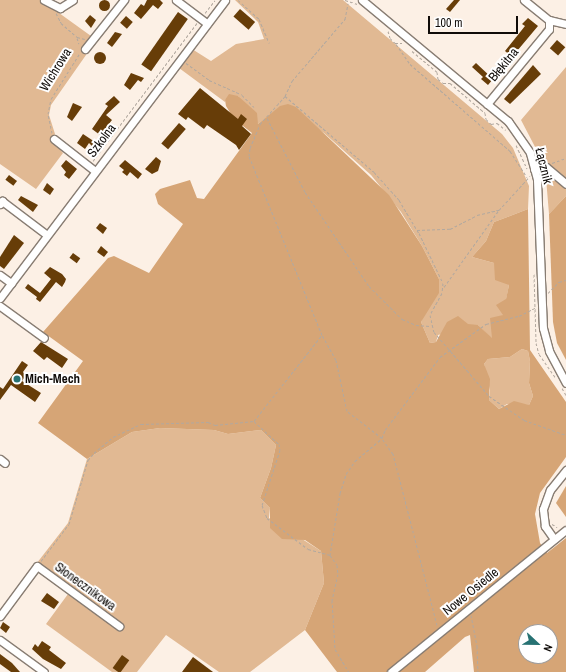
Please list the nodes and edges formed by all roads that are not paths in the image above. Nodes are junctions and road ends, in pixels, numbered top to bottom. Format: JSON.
{"nodes":[{"id":1,"x":44,"y":0,"type":"edge"},
{"id":2,"x":73,"y":0,"type":"edge"},
{"id":3,"x":124,"y":0,"type":"edge"},
{"id":4,"x":176,"y":0,"type":"edge"},
{"id":5,"x":225,"y":0,"type":"edge"},
{"id":6,"x":524,"y":0,"type":"edge"},
{"id":7,"x":361,"y":3,"type":"edge"},
{"id":8,"x":548,"y":20,"type":"junction"},
{"id":9,"x":207,"y":23,"type":"junction"},
{"id":10,"x":566,"y":24,"type":"edge"},
{"id":11,"x":85,"y":49,"type":"road end"},
{"id":12,"x":487,"y":104,"type":"junction"},
{"id":13,"x":54,"y":139,"type":"road end"},
{"id":14,"x":534,"y":168,"type":"junction"},
{"id":15,"x":95,"y":171,"type":"junction"},
{"id":16,"x":566,"y":184,"type":"edge"},
{"id":17,"x":0,"y":204,"type":"edge"},
{"id":18,"x":47,"y":235,"type":"junction"},
{"id":19,"x":0,"y":276,"type":"edge"},
{"id":20,"x":11,"y":283,"type":"junction"},
{"id":21,"x":0,"y":298,"type":"edge"},
{"id":22,"x":0,"y":306,"type":"edge"},
{"id":23,"x":44,"y":338,"type":"dead end"},
{"id":24,"x":566,"y":383,"type":"edge"},
{"id":25,"x":566,"y":470,"type":"edge"},
{"id":26,"x":566,"y":530,"type":"edge"},
{"id":27,"x":554,"y":539,"type":"junction"},
{"id":28,"x":0,"y":616,"type":"edge"},
{"id":29,"x":119,"y":626,"type":"dead end"},
{"id":30,"x":0,"y":640,"type":"edge"},
{"id":31,"x":44,"y":672,"type":"edge"},
{"id":32,"x":391,"y":672,"type":"edge"}],
"edges":[{"from":1,"to":2,"type":"street"},
{"from":3,"to":11,"type":"street","name":"Wichrowa"},
{"from":4,"to":9,"type":"street"},
{"from":5,"to":9,"type":"street","name":"Szkolna"},
{"from":6,"to":8,"type":"street"},
{"from":7,"to":12,"type":"street","name":"Łącznik"},
{"from":8,"to":10,"type":"street"},
{"from":8,"to":12,"type":"street","name":"Błękitna"},
{"from":9,"to":15,"type":"street","name":"Szkolna"},
{"from":12,"to":14,"type":"street","name":"Łącznik"},
{"from":13,"to":15,"type":"street"},
{"from":14,"to":16,"type":"street"},
{"from":14,"to":24,"type":"street","name":"Łącznik"},
{"from":15,"to":18,"type":"street","name":"Szkolna"},
{"from":17,"to":18,"type":"street"},
{"from":18,"to":20,"type":"street","name":"Szkolna"},
{"from":19,"to":20,"type":"street"},
{"from":20,"to":21,"type":"street","name":"Szkolna"},
{"from":22,"to":23,"type":"street"},
{"from":25,"to":27,"type":"street"},
{"from":26,"to":27,"type":"street","name":"Nowe Osiedle"},
{"from":27,"to":32,"type":"street","name":"Nowe Osiedle"},
{"from":28,"to":29,"type":"street","name":"Słonecznikowa"},
{"from":30,"to":31,"type":"street"}]}
